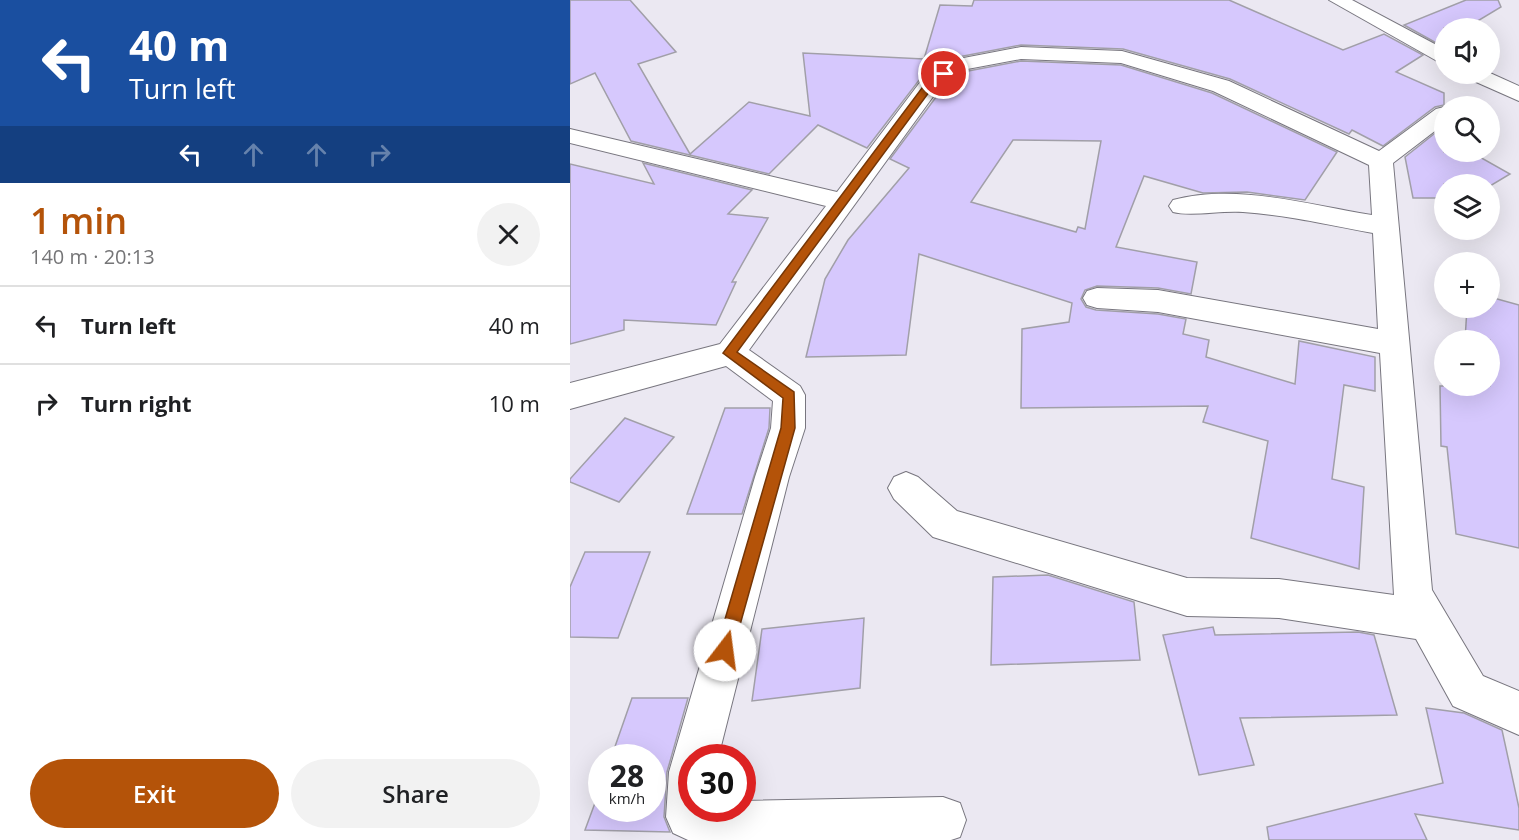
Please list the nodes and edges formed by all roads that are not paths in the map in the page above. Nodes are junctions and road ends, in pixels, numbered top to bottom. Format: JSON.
{"nodes":[{"id":1,"x":1338,"y":0,"type":"edge"},
{"id":2,"x":1434,"y":52,"type":"edge"},
{"id":3,"x":1519,"y":94,"type":"edge"},
{"id":4,"x":1466,"y":95,"type":"edge"},
{"id":5,"x":570,"y":136,"type":"edge"},
{"id":6,"x":1381,"y":161,"type":"junction"},
{"id":7,"x":841,"y":201,"type":"junction"},
{"id":8,"x":1182,"y":206,"type":"dead end"},
{"id":9,"x":1385,"y":226,"type":"junction"},
{"id":10,"x":1097,"y":298,"type":"dead end"},
{"id":11,"x":1395,"y":344,"type":"junction"},
{"id":12,"x":730,"y":353,"type":"junction"},
{"id":13,"x":570,"y":396,"type":"edge"},
{"id":14,"x":906,"y":488,"type":"dead end"},
{"id":15,"x":1429,"y":621,"type":"junction"},
{"id":16,"x":1519,"y":713,"type":"edge"},
{"id":17,"x":700,"y":744,"type":"edge"},
{"id":18,"x":943,"y":820,"type":"dead end"},
{"id":19,"x":708,"y":822,"type":"edge"}],
"edges":[{"from":1,"to":2,"type":"street"},
{"from":3,"to":4,"type":"street"},
{"from":4,"to":6,"type":"street"},
{"from":5,"to":7,"type":"street"},
{"from":6,"to":7,"type":"street"},
{"from":6,"to":9,"type":"street"},
{"from":7,"to":12,"type":"street"},
{"from":8,"to":9,"type":"street"},
{"from":9,"to":11,"type":"street"},
{"from":10,"to":11,"type":"street"},
{"from":11,"to":15,"type":"street"},
{"from":12,"to":13,"type":"street"},
{"from":12,"to":17,"type":"street"},
{"from":14,"to":15,"type":"street"},
{"from":15,"to":16,"type":"street"},
{"from":18,"to":19,"type":"street"}]}
